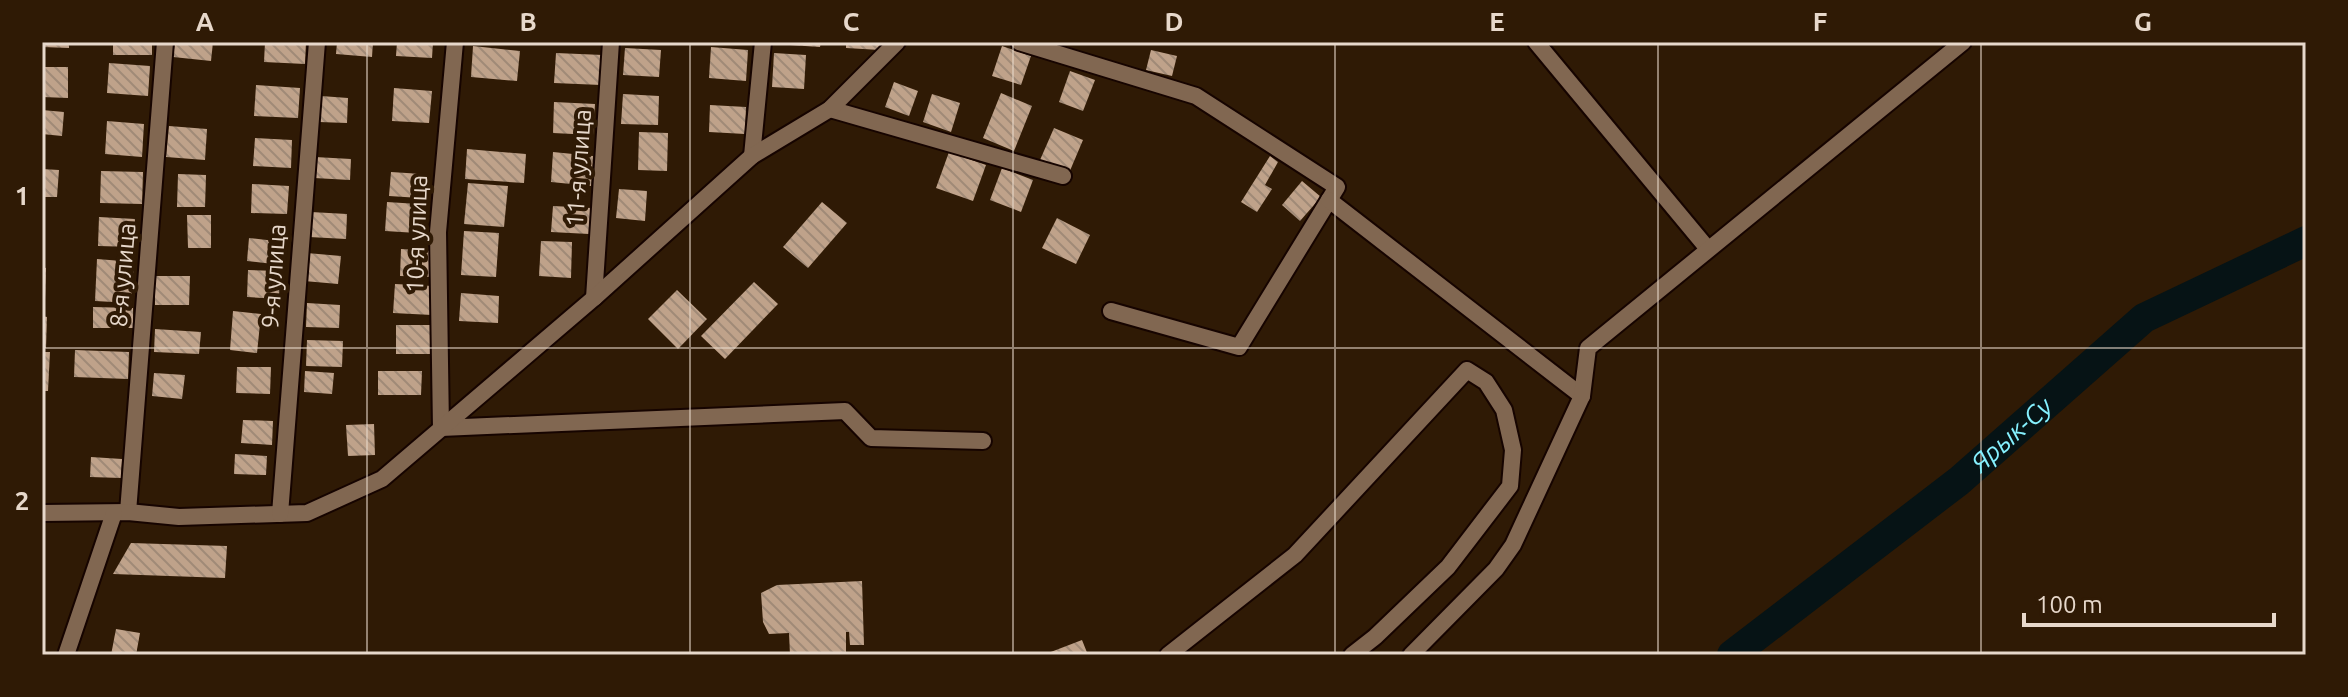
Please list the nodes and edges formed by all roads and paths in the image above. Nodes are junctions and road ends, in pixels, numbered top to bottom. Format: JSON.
{"nodes":[{"id":1,"x":165,"y":42,"type":"edge"},
{"id":2,"x":317,"y":42,"type":"edge"},
{"id":3,"x":455,"y":42,"type":"edge"},
{"id":4,"x":611,"y":42,"type":"edge"},
{"id":5,"x":763,"y":42,"type":"edge"},
{"id":6,"x":897,"y":42,"type":"edge"},
{"id":7,"x":1019,"y":42,"type":"edge"},
{"id":8,"x":1536,"y":42,"type":"edge"},
{"id":9,"x":1963,"y":42,"type":"edge"},
{"id":10,"x":830,"y":109,"type":"junction"},
{"id":11,"x":752,"y":156,"type":"junction"},
{"id":12,"x":1063,"y":176,"type":"dead end"},
{"id":13,"x":1329,"y":200,"type":"junction"},
{"id":14,"x":1708,"y":249,"type":"junction"},
{"id":15,"x":594,"y":298,"type":"junction"},
{"id":16,"x":1111,"y":311,"type":"dead end"},
{"id":17,"x":1582,"y":396,"type":"junction"},
{"id":18,"x":441,"y":428,"type":"junction"},
{"id":19,"x":983,"y":441,"type":"dead end"},
{"id":20,"x":121,"y":512,"type":"junction"},
{"id":21,"x":42,"y":513,"type":"edge"},
{"id":22,"x":280,"y":514,"type":"junction"},
{"id":23,"x":66,"y":655,"type":"edge"},
{"id":24,"x":1168,"y":655,"type":"edge"},
{"id":25,"x":1352,"y":655,"type":"edge"},
{"id":26,"x":1411,"y":655,"type":"edge"}],
"edges":[{"from":1,"to":20,"type":"street","name":"8-я улица"},
{"from":2,"to":22,"type":"street","name":"9-я улица"},
{"from":3,"to":18,"type":"street","name":"10-я улица"},
{"from":4,"to":15,"type":"street","name":"11-я улица"},
{"from":5,"to":11,"type":"street"},
{"from":6,"to":10,"type":"street"},
{"from":7,"to":13,"type":"street"},
{"from":8,"to":14,"type":"street"},
{"from":9,"to":14,"type":"street"},
{"from":10,"to":11,"type":"street"},
{"from":10,"to":12,"type":"street"},
{"from":11,"to":15,"type":"street"},
{"from":13,"to":16,"type":"street"},
{"from":13,"to":17,"type":"street"},
{"from":14,"to":17,"type":"street"},
{"from":15,"to":18,"type":"street"},
{"from":17,"to":26,"type":"street"},
{"from":18,"to":19,"type":"street"},
{"from":18,"to":22,"type":"street"},
{"from":20,"to":21,"type":"street"},
{"from":20,"to":22,"type":"street"},
{"from":20,"to":23,"type":"street","name":"8-я улица"},
{"from":24,"to":25,"type":"street"}]}
